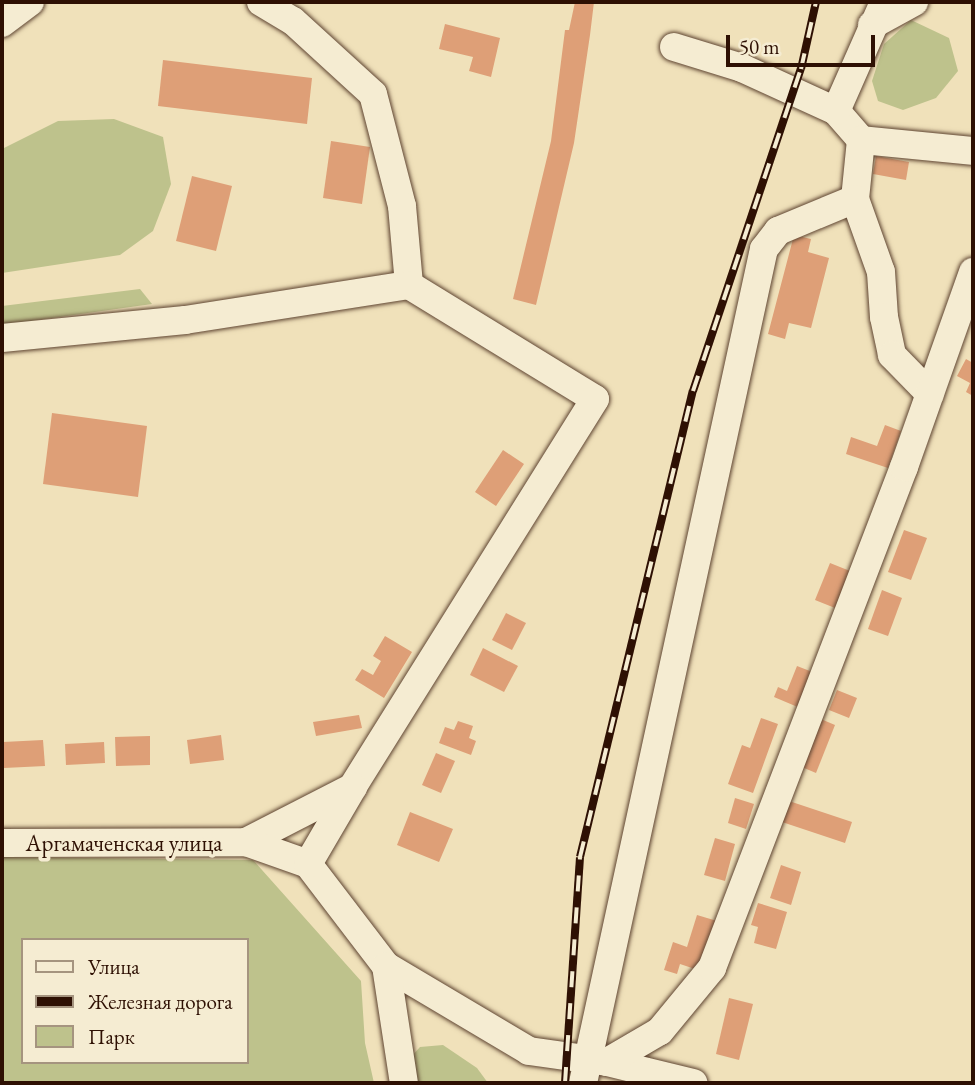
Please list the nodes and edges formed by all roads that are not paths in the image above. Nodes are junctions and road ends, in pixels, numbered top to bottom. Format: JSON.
{"nodes":[{"id":1,"x":30,"y":2,"type":"edge"},
{"id":2,"x":261,"y":2,"type":"edge"},
{"id":3,"x":914,"y":2,"type":"edge"},
{"id":4,"x":878,"y":13,"type":"edge"},
{"id":5,"x":2,"y":23,"type":"edge"},
{"id":6,"x":674,"y":47,"type":"dead end"},
{"id":7,"x":836,"y":111,"type":"junction"},
{"id":8,"x":861,"y":140,"type":"junction"},
{"id":9,"x":973,"y":150,"type":"edge"},
{"id":10,"x":855,"y":199,"type":"junction"},
{"id":11,"x":973,"y":272,"type":"edge"},
{"id":12,"x":409,"y":285,"type":"junction"},
{"id":13,"x":2,"y":338,"type":"edge"},
{"id":14,"x":930,"y":394,"type":"junction"},
{"id":15,"x":353,"y":787,"type":"junction"},
{"id":16,"x":246,"y":842,"type":"junction"},
{"id":17,"x":2,"y":843,"type":"edge"},
{"id":18,"x":308,"y":864,"type":"junction"},
{"id":19,"x":386,"y":966,"type":"junction"},
{"id":20,"x":592,"y":1068,"type":"edge"},
{"id":21,"x":404,"y":1083,"type":"edge"},
{"id":22,"x":693,"y":1083,"type":"edge"}],
"edges":[{"from":1,"to":5,"type":"street"},
{"from":2,"to":12,"type":"street"},
{"from":3,"to":4,"type":"street"},
{"from":4,"to":7,"type":"street"},
{"from":6,"to":7,"type":"street"},
{"from":7,"to":8,"type":"street"},
{"from":8,"to":9,"type":"street"},
{"from":8,"to":10,"type":"street"},
{"from":10,"to":14,"type":"street"},
{"from":10,"to":20,"type":"street"},
{"from":11,"to":14,"type":"street"},
{"from":12,"to":13,"type":"street"},
{"from":12,"to":15,"type":"street"},
{"from":14,"to":20,"type":"street"},
{"from":15,"to":16,"type":"street"},
{"from":15,"to":18,"type":"street"},
{"from":16,"to":17,"type":"street","name":"Аргамаченская улица"},
{"from":16,"to":18,"type":"street"},
{"from":18,"to":19,"type":"street"},
{"from":19,"to":20,"type":"street"},
{"from":19,"to":21,"type":"street"},
{"from":20,"to":22,"type":"street"}]}
